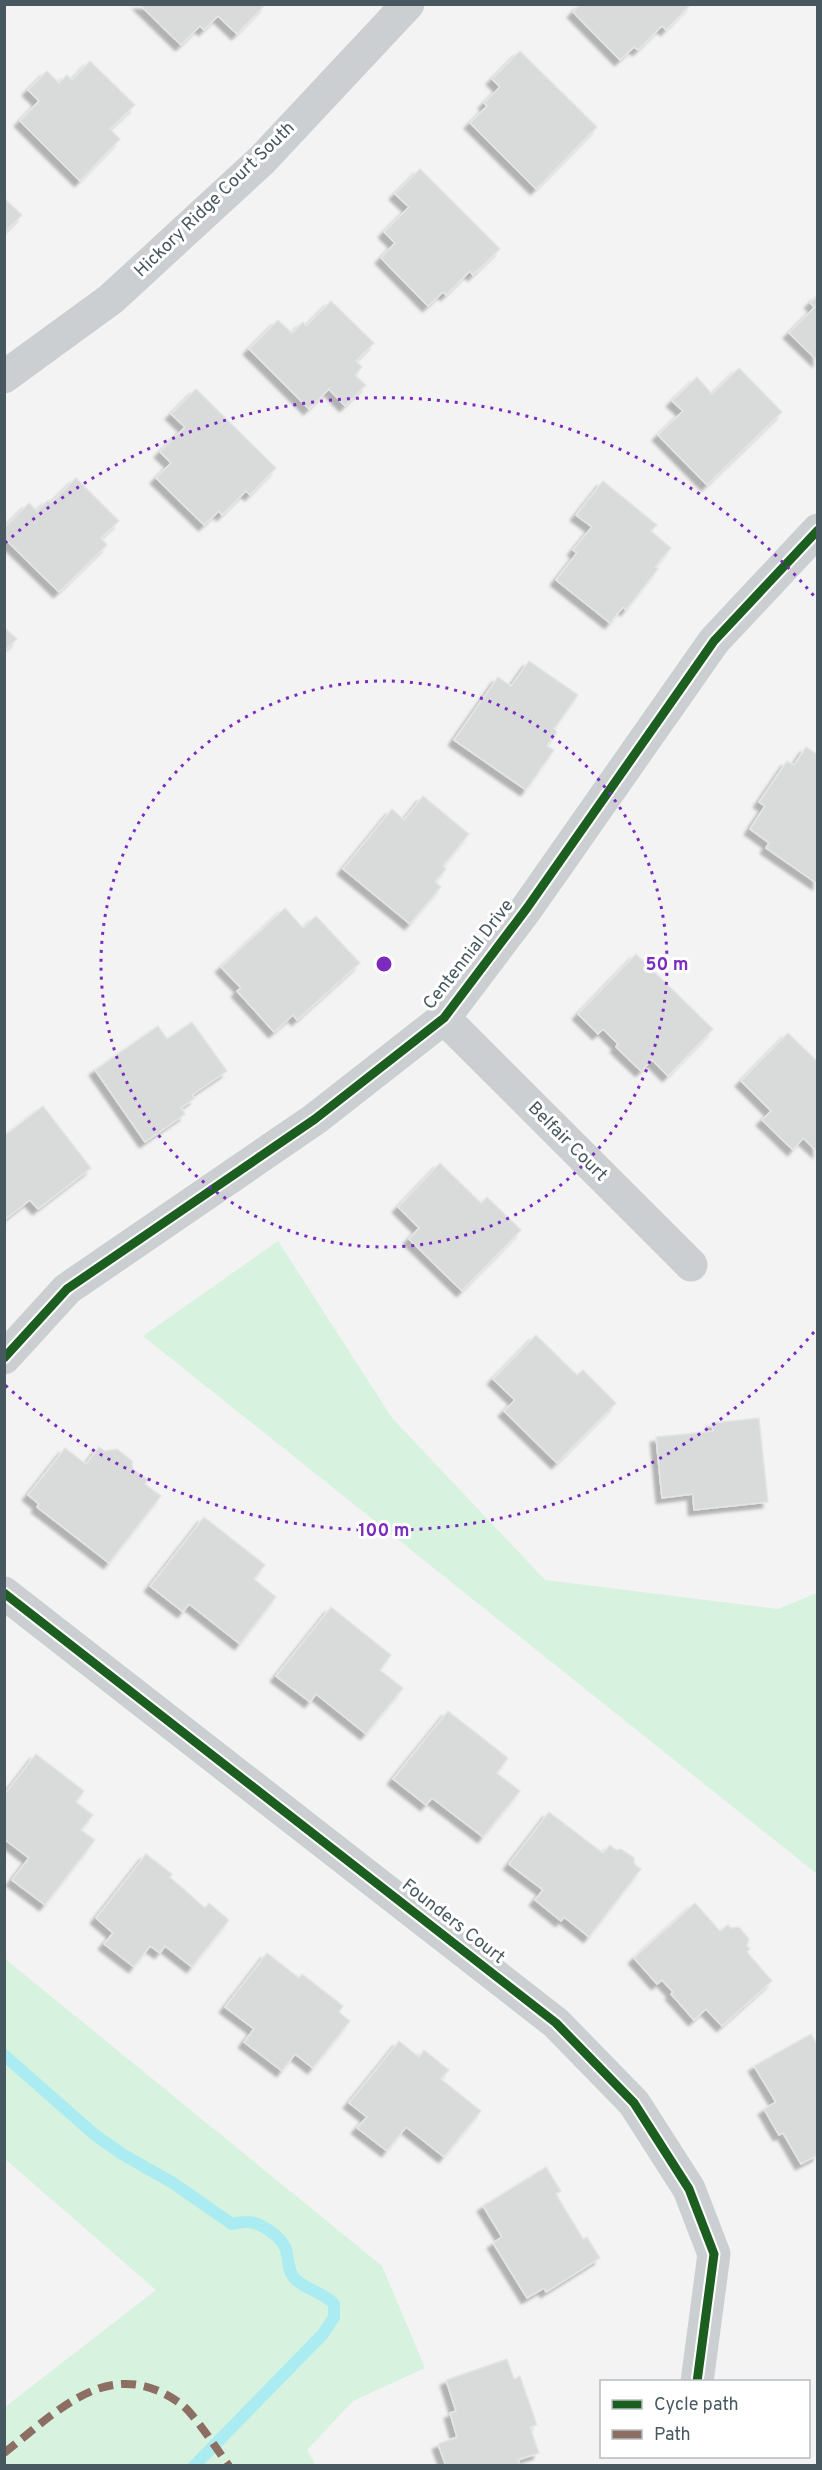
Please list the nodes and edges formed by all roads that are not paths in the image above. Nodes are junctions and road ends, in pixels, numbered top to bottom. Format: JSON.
{"nodes":[{"id":1,"x":408,"y":4,"type":"edge"},
{"id":2,"x":4,"y":377,"type":"edge"},
{"id":3,"x":818,"y":530,"type":"edge"},
{"id":4,"x":444,"y":1018,"type":"junction"},
{"id":5,"x":691,"y":1264,"type":"dead end"},
{"id":6,"x":4,"y":1358,"type":"edge"},
{"id":7,"x":4,"y":1593,"type":"edge"},
{"id":8,"x":697,"y":2380,"type":"edge"}],
"edges":[{"from":1,"to":2,"type":"street","name":"Hickory Ridge Court South"},
{"from":3,"to":4,"type":"street","name":"Centennial Drive"},
{"from":4,"to":5,"type":"street","name":"Belfair Court"},
{"from":4,"to":6,"type":"street","name":"Centennial Drive"},
{"from":7,"to":8,"type":"street","name":"Founders Court"}]}
